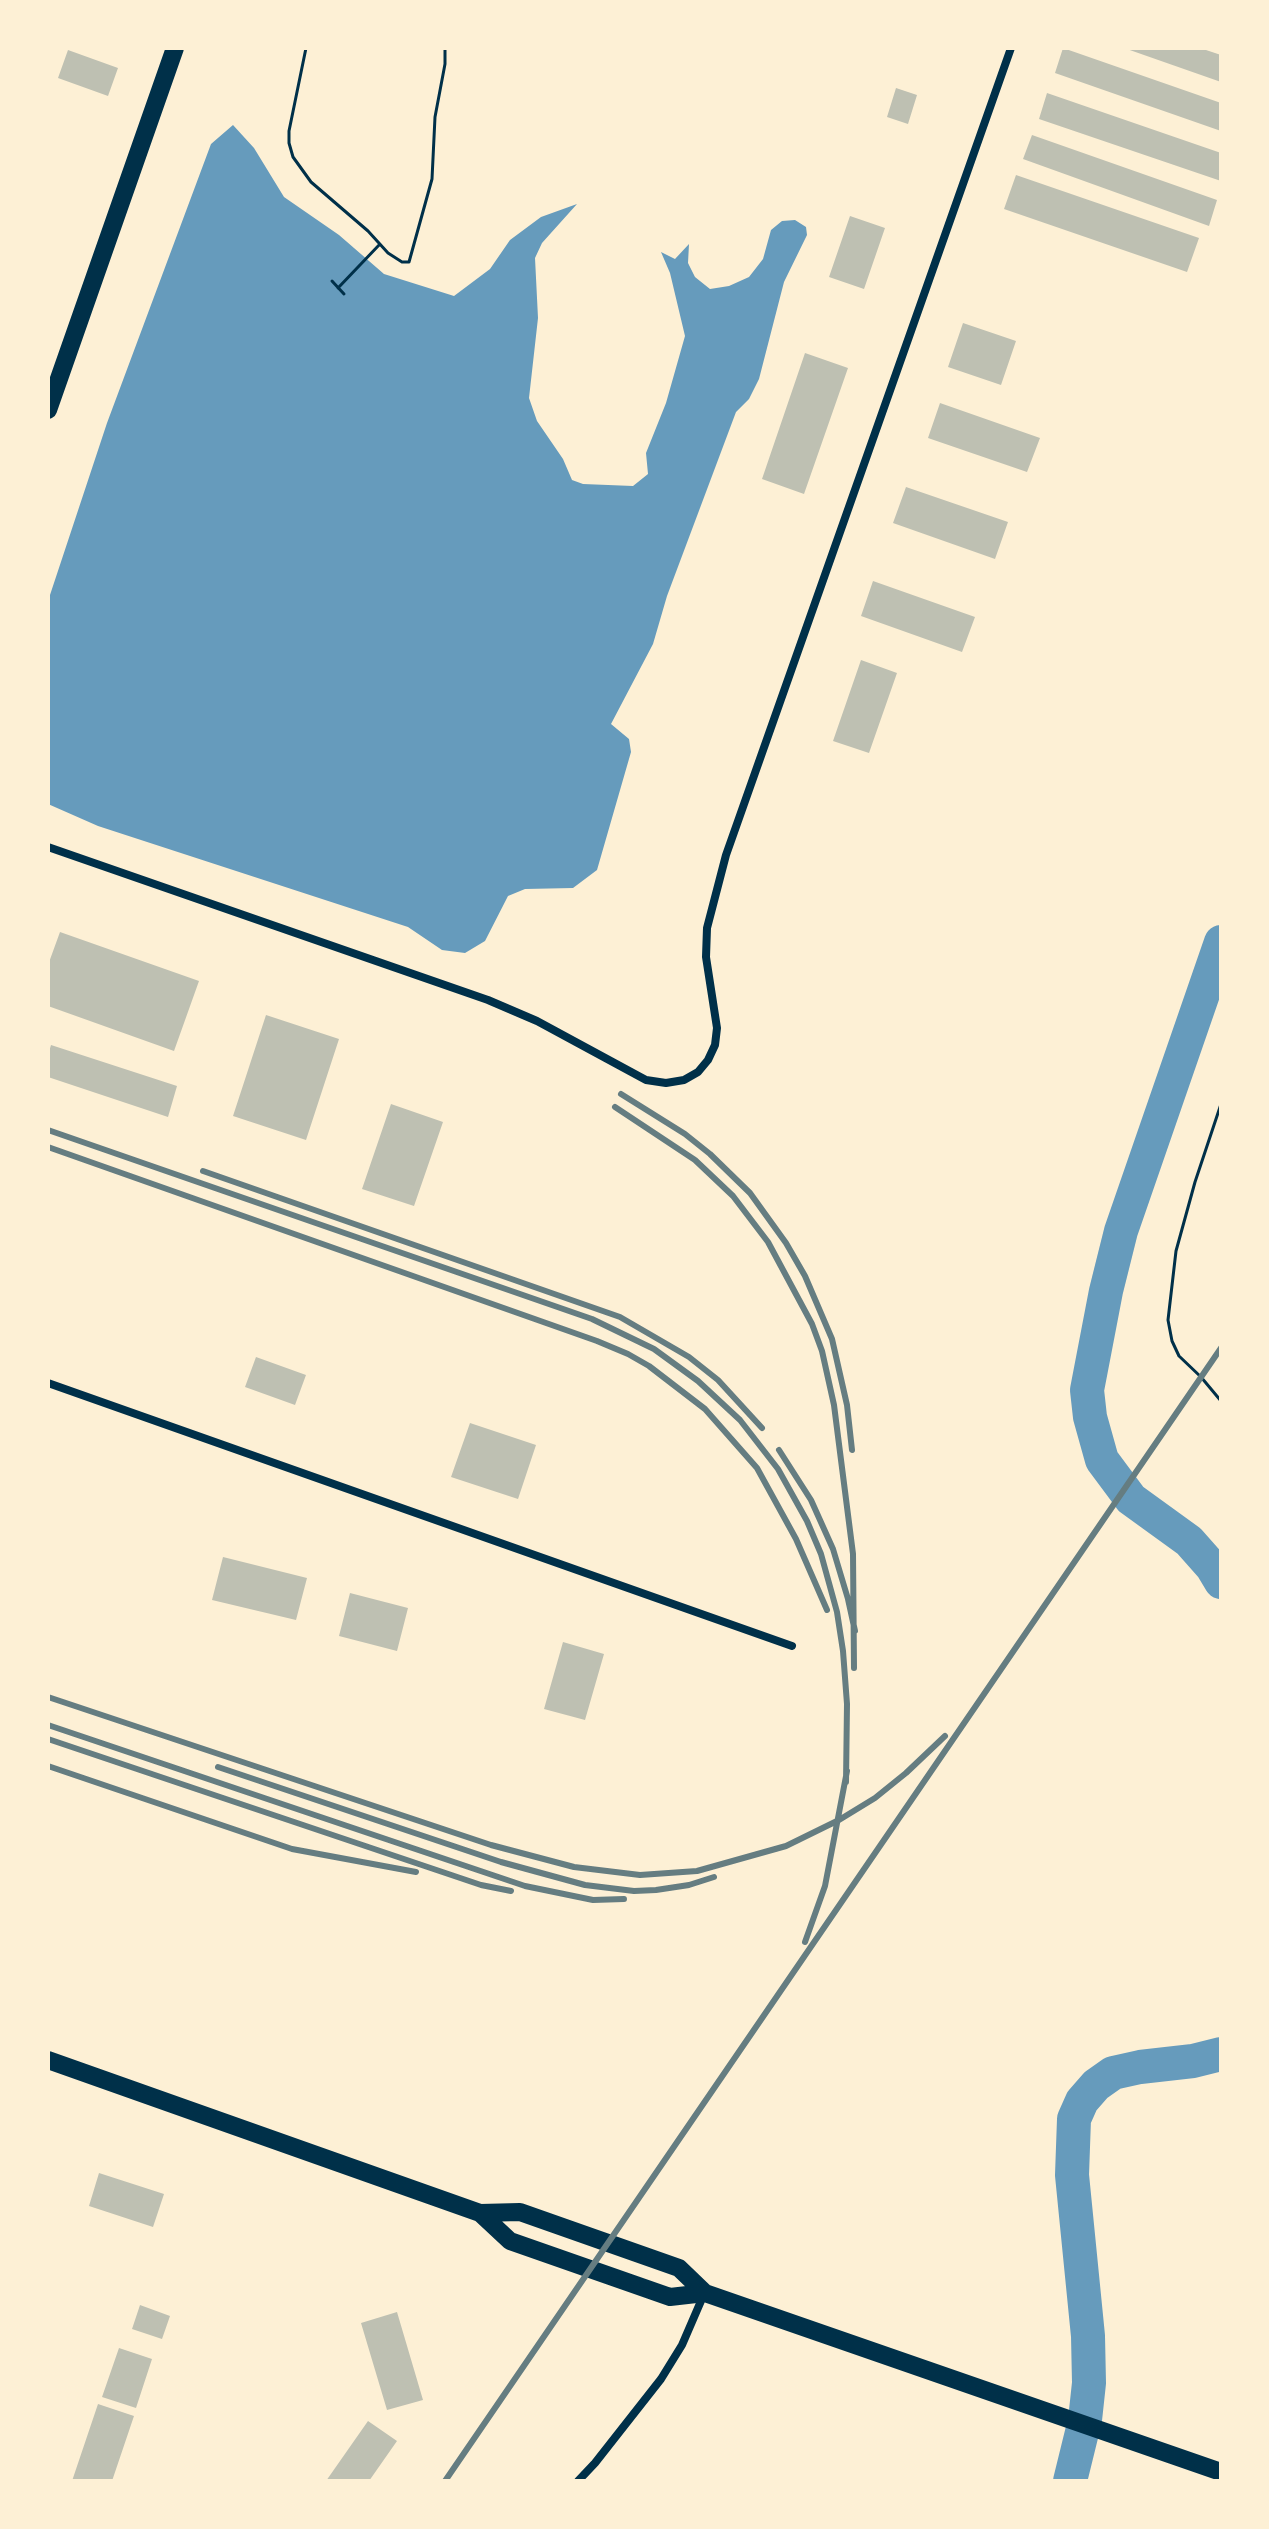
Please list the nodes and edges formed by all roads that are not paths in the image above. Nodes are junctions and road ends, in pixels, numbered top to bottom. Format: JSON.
{"nodes":[{"id":1,"x":175,"y":48,"type":"edge"},
{"id":2,"x":1011,"y":48,"type":"edge"},
{"id":3,"x":48,"y":410,"type":"edge"},
{"id":4,"x":48,"y":847,"type":"edge"},
{"id":5,"x":48,"y":1383,"type":"edge"},
{"id":6,"x":792,"y":1646,"type":"dead end"},
{"id":7,"x":48,"y":2060,"type":"edge"},
{"id":8,"x":480,"y":2213,"type":"junction"},
{"id":9,"x":705,"y":2293,"type":"junction"},
{"id":10,"x":1221,"y":2472,"type":"edge"},
{"id":11,"x":578,"y":2481,"type":"edge"}],
"edges":[{"from":1,"to":3,"type":"main road"},
{"from":2,"to":4,"type":"street"},
{"from":5,"to":6,"type":"street"},
{"from":7,"to":8,"type":"main road"},
{"from":8,"to":9,"type":"main road"},
{"from":8,"to":9,"type":"main road"},
{"from":9,"to":10,"type":"main road"},
{"from":9,"to":11,"type":"street"}]}
